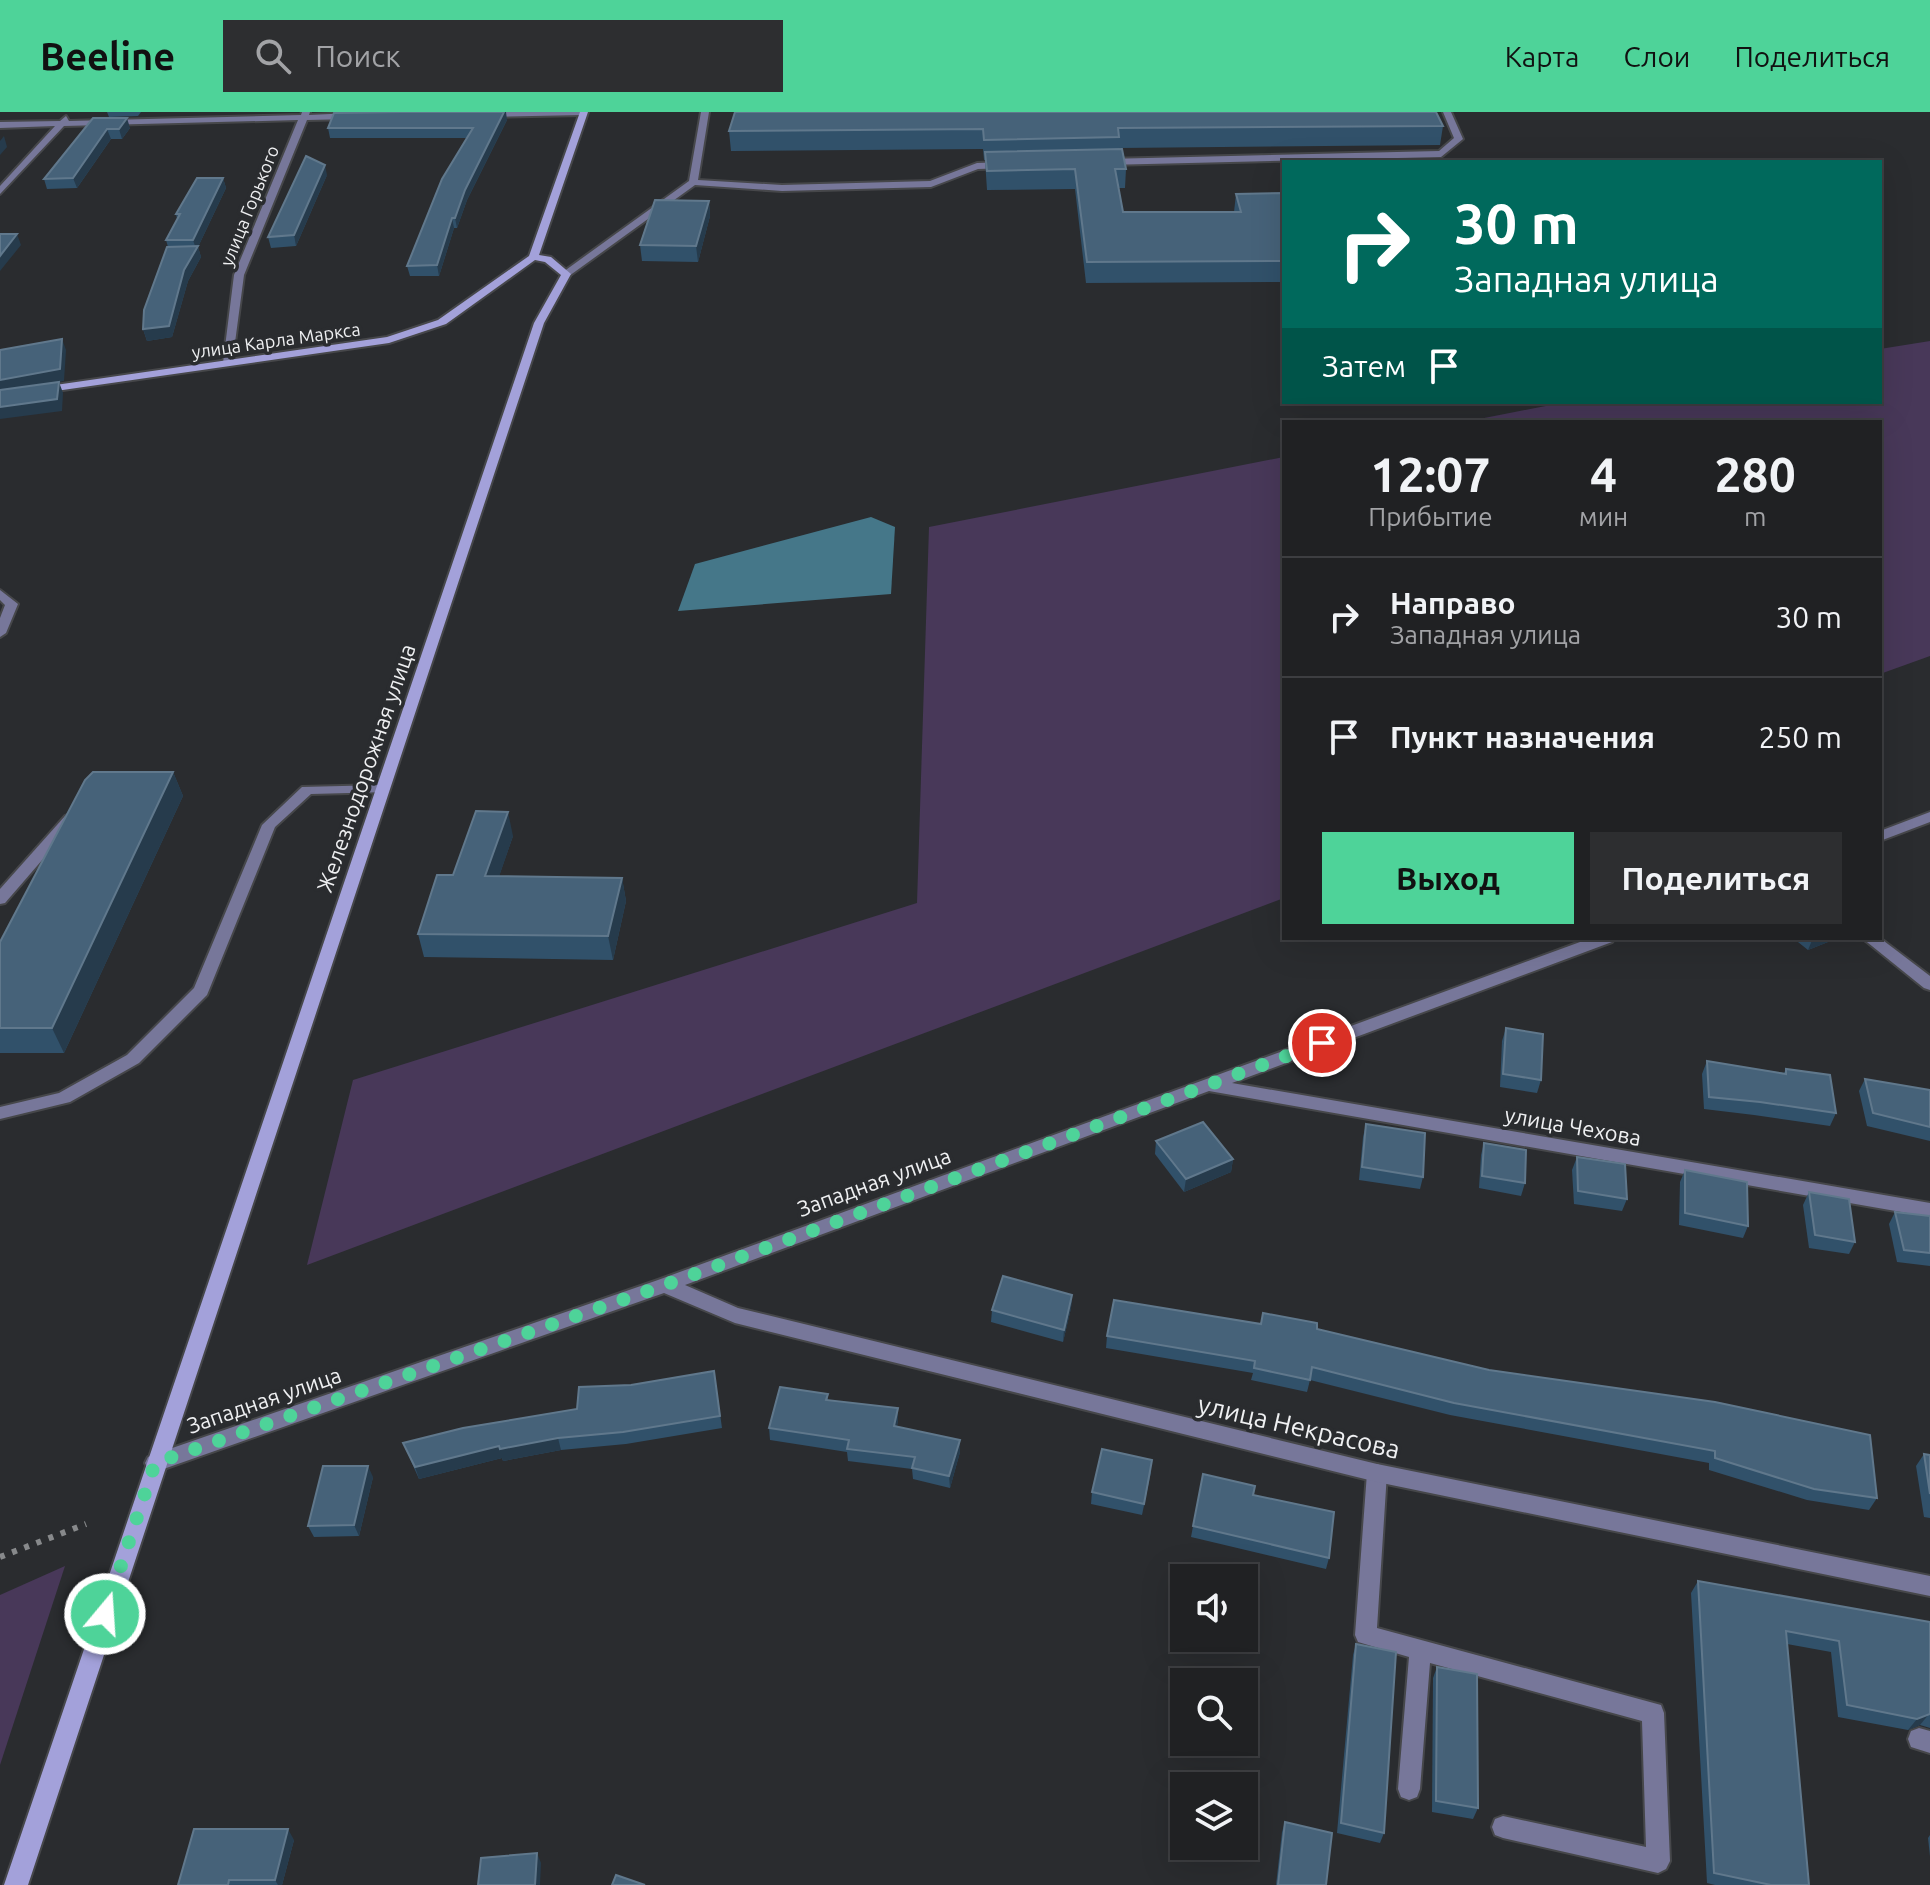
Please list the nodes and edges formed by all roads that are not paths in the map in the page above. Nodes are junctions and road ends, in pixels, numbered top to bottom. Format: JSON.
{"nodes":[{"id":1,"x":72,"y":112,"type":"edge"},
{"id":2,"x":583,"y":112,"type":"edge"},
{"id":3,"x":705,"y":112,"type":"edge"},
{"id":4,"x":1447,"y":112,"type":"edge"},
{"id":5,"x":474,"y":114,"type":"edge"},
{"id":6,"x":305,"y":115,"type":"edge"},
{"id":7,"x":365,"y":116,"type":"edge"},
{"id":8,"x":63,"y":123,"type":"junction"},
{"id":9,"x":0,"y":125,"type":"edge"},
{"id":10,"x":1439,"y":158,"type":"edge"},
{"id":11,"x":1101,"y":162,"type":"edge"},
{"id":12,"x":1023,"y":164,"type":"edge"},
{"id":13,"x":693,"y":182,"type":"junction"},
{"id":14,"x":0,"y":191,"type":"edge"},
{"id":15,"x":533,"y":257,"type":"junction"},
{"id":16,"x":566,"y":274,"type":"junction"},
{"id":17,"x":228,"y":363,"type":"junction"},
{"id":18,"x":0,"y":396,"type":"edge"},
{"id":19,"x":0,"y":594,"type":"edge"},
{"id":20,"x":0,"y":633,"type":"edge"},
{"id":21,"x":382,"y":789,"type":"junction"},
{"id":22,"x":78,"y":811,"type":"edge"},
{"id":23,"x":1930,"y":817,"type":"edge"},
{"id":24,"x":1882,"y":835,"type":"edge"},
{"id":25,"x":0,"y":899,"type":"edge"},
{"id":26,"x":1602,"y":940,"type":"edge"},
{"id":27,"x":1873,"y":940,"type":"edge"},
{"id":28,"x":1930,"y":984,"type":"edge"},
{"id":29,"x":1208,"y":1084,"type":"junction"},
{"id":30,"x":0,"y":1113,"type":"edge"},
{"id":31,"x":1930,"y":1210,"type":"edge"},
{"id":32,"x":665,"y":1285,"type":"junction"},
{"id":33,"x":155,"y":1463,"type":"junction"},
{"id":34,"x":1377,"y":1473,"type":"junction"},
{"id":35,"x":1930,"y":1586,"type":"edge"},
{"id":36,"x":1420,"y":1650,"type":"junction"},
{"id":37,"x":1409,"y":1789,"type":"dead end"},
{"id":38,"x":1503,"y":1827,"type":"dead end"},
{"id":39,"x":16,"y":1885,"type":"edge"}],
"edges":[{"from":1,"to":8,"type":"street"},
{"from":2,"to":5,"type":"street"},
{"from":2,"to":15,"type":"street"},
{"from":3,"to":13,"type":"street"},
{"from":4,"to":10,"type":"street"},
{"from":6,"to":7,"type":"street"},
{"from":6,"to":8,"type":"street"},
{"from":6,"to":17,"type":"street","name":"улица Горького"},
{"from":8,"to":9,"type":"street"},
{"from":8,"to":14,"type":"street"},
{"from":10,"to":11,"type":"street"},
{"from":12,"to":13,"type":"street"},
{"from":13,"to":16,"type":"street"},
{"from":15,"to":16,"type":"street"},
{"from":15,"to":17,"type":"street","name":"улица Карла Маркса"},
{"from":16,"to":21,"type":"street","name":"Железнодорожная улица"},
{"from":17,"to":18,"type":"street","name":"улица Карла Маркса"},
{"from":19,"to":20,"type":"street"},
{"from":21,"to":30,"type":"street"},
{"from":21,"to":33,"type":"street","name":"Железнодорожная улица"},
{"from":22,"to":25,"type":"street"},
{"from":23,"to":24,"type":"street"},
{"from":26,"to":29,"type":"street","name":"Западная улица"},
{"from":27,"to":28,"type":"street"},
{"from":29,"to":31,"type":"street","name":"улица Чехова"},
{"from":29,"to":32,"type":"street","name":"Западная улица"},
{"from":32,"to":33,"type":"street","name":"Западная улица"},
{"from":32,"to":34,"type":"street","name":"улица Некрасова"},
{"from":33,"to":39,"type":"street","name":"Железнодорожная улица"},
{"from":34,"to":35,"type":"street","name":"улица Некрасова"},
{"from":34,"to":36,"type":"street"},
{"from":36,"to":37,"type":"street"},
{"from":36,"to":38,"type":"street"}]}
